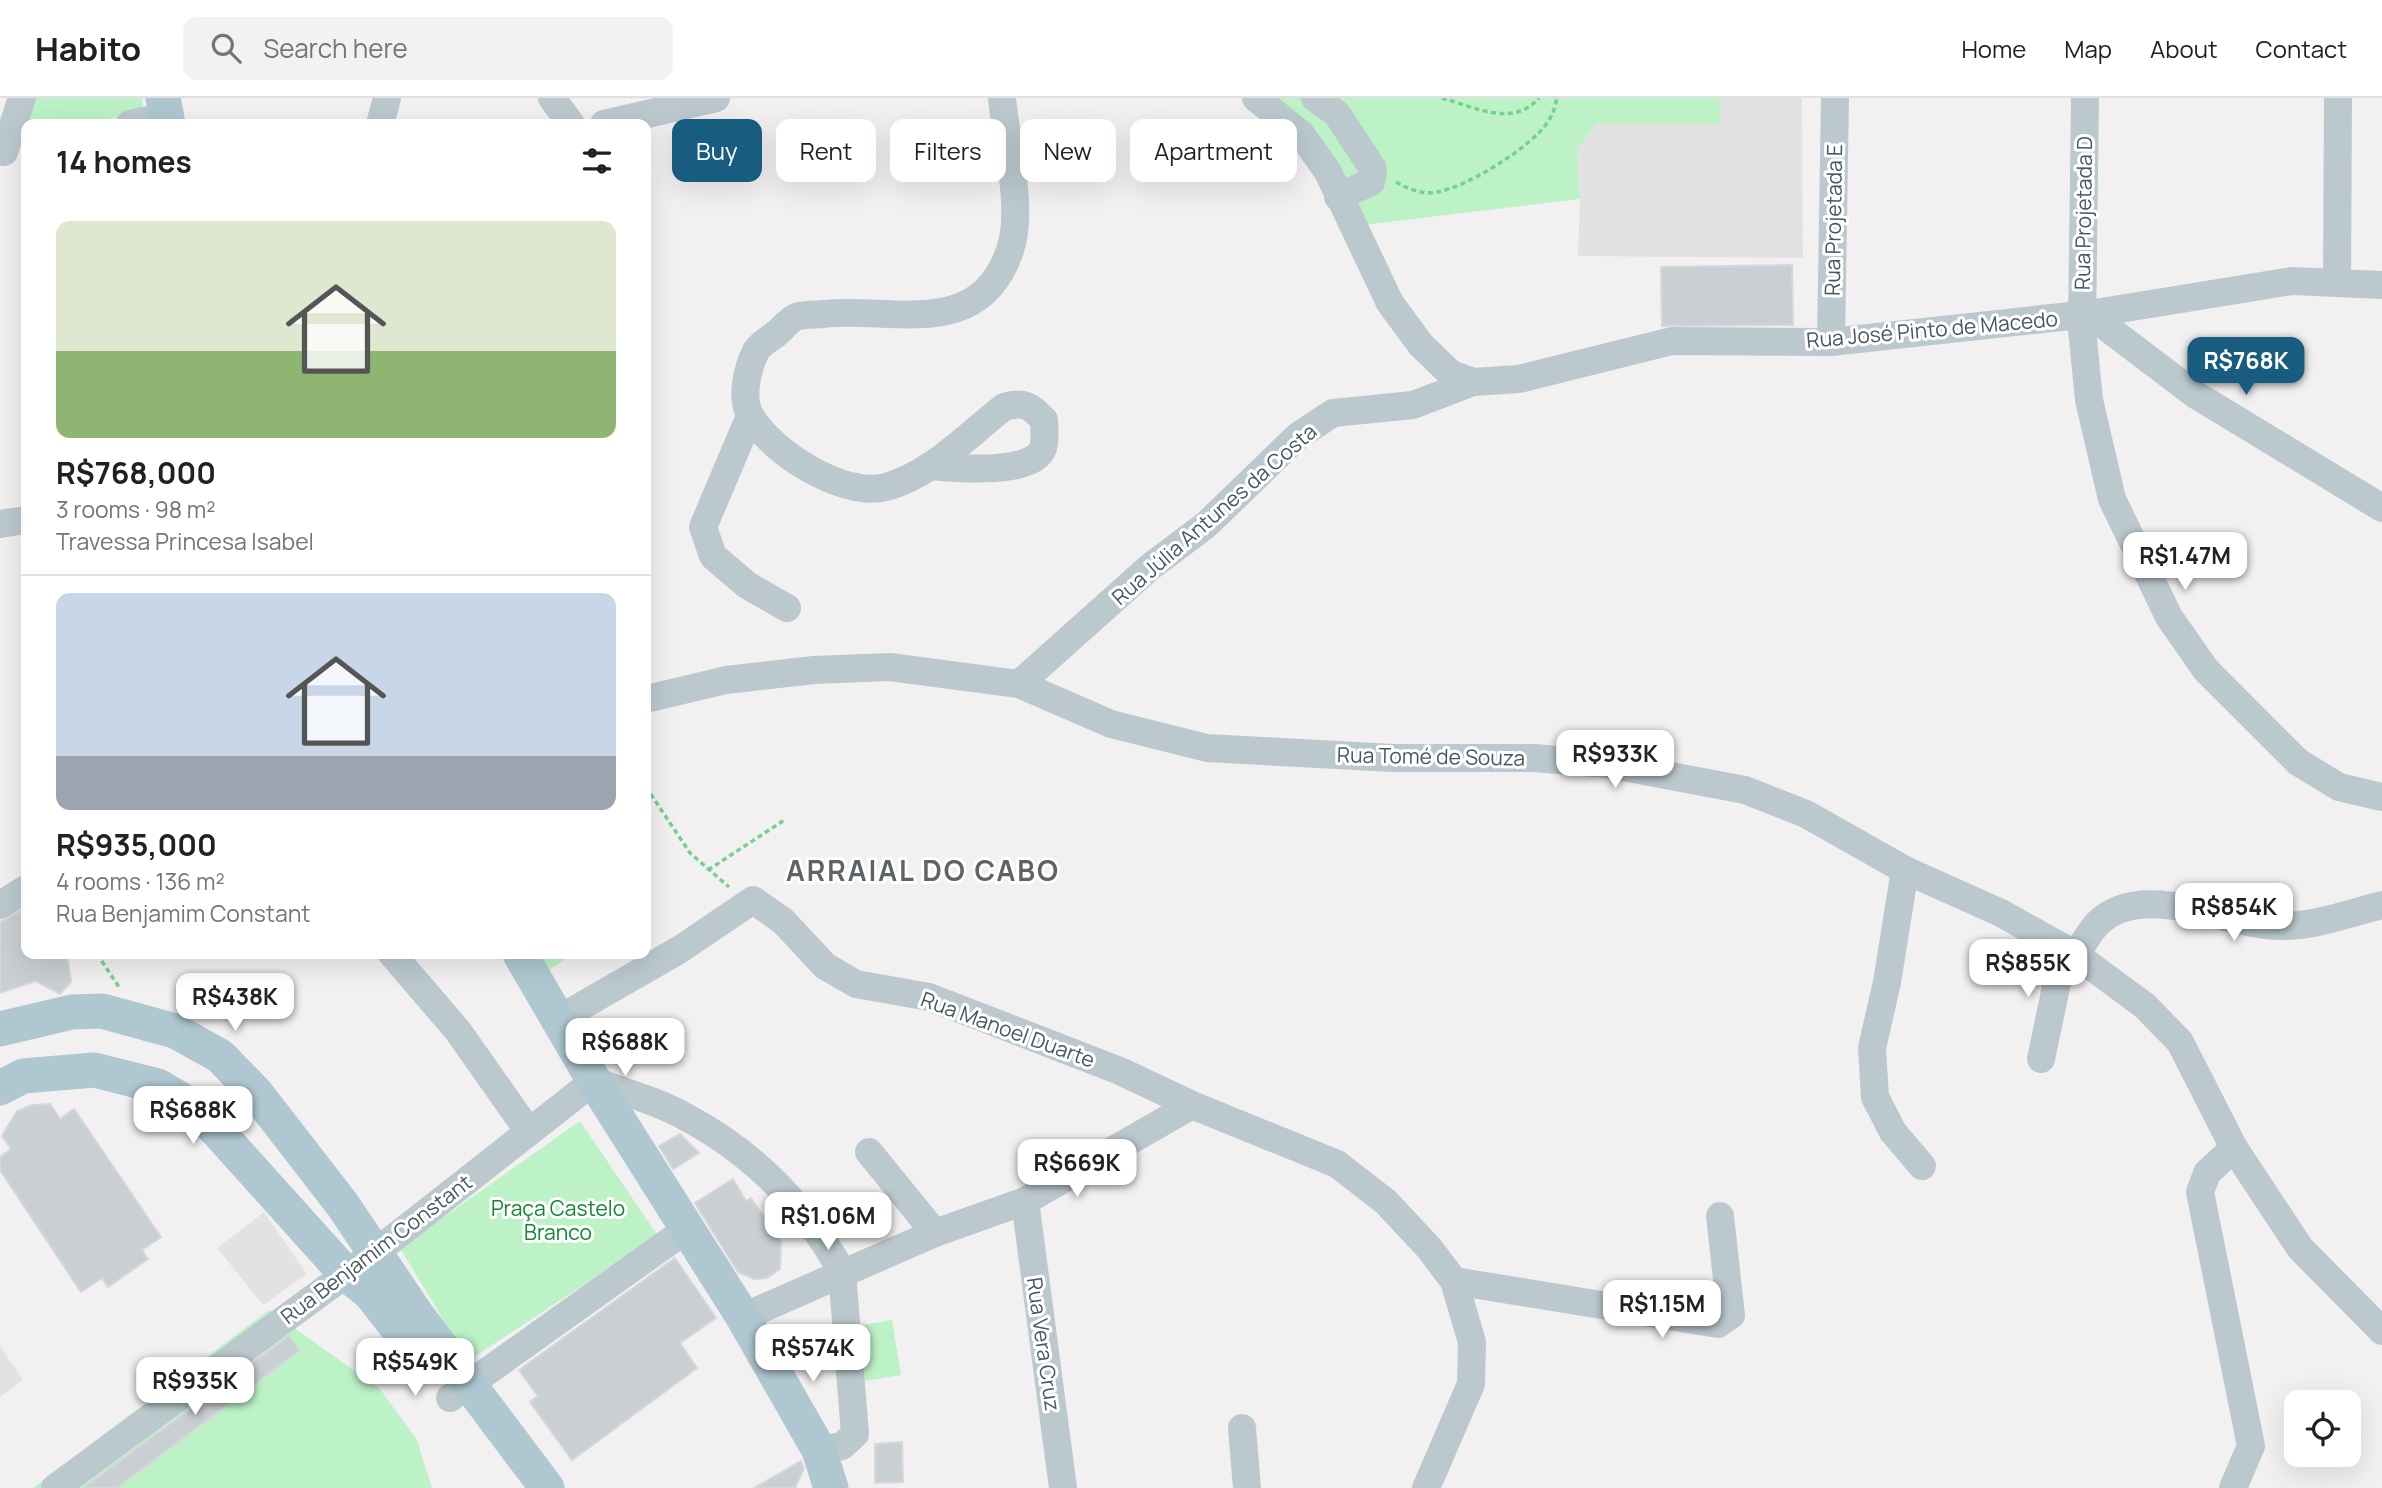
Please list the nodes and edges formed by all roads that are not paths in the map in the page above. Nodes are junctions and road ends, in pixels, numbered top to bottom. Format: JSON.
{"nodes":[{"id":1,"x":22,"y":98,"type":"edge"},
{"id":2,"x":387,"y":98,"type":"edge"},
{"id":3,"x":552,"y":98,"type":"edge"},
{"id":4,"x":716,"y":98,"type":"edge"},
{"id":5,"x":1002,"y":98,"type":"edge"},
{"id":6,"x":1256,"y":98,"type":"edge"},
{"id":7,"x":1315,"y":98,"type":"edge"},
{"id":8,"x":1835,"y":98,"type":"edge"},
{"id":9,"x":2085,"y":98,"type":"edge"},
{"id":10,"x":2338,"y":98,"type":"edge"},
{"id":11,"x":166,"y":113,"type":"edge"},
{"id":12,"x":146,"y":119,"type":"edge"},
{"id":13,"x":381,"y":119,"type":"edge"},
{"id":14,"x":567,"y":119,"type":"edge"},
{"id":15,"x":626,"y":119,"type":"edge"},
{"id":16,"x":10,"y":154,"type":"edge"},
{"id":17,"x":1338,"y":197,"type":"junction"},
{"id":18,"x":2337,"y":282,"type":"junction"},
{"id":19,"x":2382,"y":285,"type":"edge"},
{"id":20,"x":2084,"y":319,"type":"junction"},
{"id":21,"x":1831,"y":342,"type":"junction"},
{"id":22,"x":1473,"y":382,"type":"junction"},
{"id":23,"x":750,"y":416,"type":"junction"},
{"id":24,"x":930,"y":466,"type":"dead end"},
{"id":25,"x":2382,"y":508,"type":"edge"},
{"id":26,"x":21,"y":521,"type":"edge"},
{"id":27,"x":0,"y":524,"type":"edge"},
{"id":28,"x":787,"y":608,"type":"dead end"},
{"id":29,"x":1019,"y":684,"type":"junction"},
{"id":30,"x":651,"y":698,"type":"edge"},
{"id":31,"x":2382,"y":797,"type":"edge"},
{"id":32,"x":1905,"y":870,"type":"junction"},
{"id":33,"x":21,"y":892,"type":"edge"},
{"id":34,"x":0,"y":905,"type":"edge"},
{"id":35,"x":2382,"y":905,"type":"edge"},
{"id":36,"x":2070,"y":952,"type":"junction"},
{"id":37,"x":396,"y":959,"type":"edge"},
{"id":38,"x":523,"y":959,"type":"edge"},
{"id":39,"x":559,"y":1019,"type":"junction"},
{"id":40,"x":0,"y":1029,"type":"edge"},
{"id":41,"x":2041,"y":1059,"type":"dead end"},
{"id":42,"x":594,"y":1081,"type":"junction"},
{"id":43,"x":0,"y":1088,"type":"edge"},
{"id":44,"x":1192,"y":1105,"type":"junction"},
{"id":45,"x":529,"y":1132,"type":"junction"},
{"id":46,"x":2234,"y":1148,"type":"junction"},
{"id":47,"x":869,"y":1152,"type":"dead end"},
{"id":48,"x":1922,"y":1166,"type":"dead end"},
{"id":49,"x":1025,"y":1201,"type":"junction"},
{"id":50,"x":1720,"y":1216,"type":"dead end"},
{"id":51,"x":687,"y":1229,"type":"junction"},
{"id":52,"x":934,"y":1233,"type":"junction"},
{"id":53,"x":376,"y":1252,"type":"junction"},
{"id":54,"x":842,"y":1272,"type":"junction"},
{"id":55,"x":345,"y":1273,"type":"junction"},
{"id":56,"x":1454,"y":1281,"type":"junction"},
{"id":57,"x":743,"y":1317,"type":"junction"},
{"id":58,"x":2382,"y":1331,"type":"edge"},
{"id":59,"x":460,"y":1391,"type":"junction"},
{"id":60,"x":1242,"y":1428,"type":"dead end"},
{"id":61,"x":823,"y":1475,"type":"edge"},
{"id":62,"x":55,"y":1488,"type":"edge"},
{"id":63,"x":517,"y":1488,"type":"edge"},
{"id":64,"x":547,"y":1488,"type":"edge"},
{"id":65,"x":1063,"y":1488,"type":"edge"},
{"id":66,"x":1247,"y":1488,"type":"edge"},
{"id":67,"x":1426,"y":1488,"type":"edge"},
{"id":68,"x":2233,"y":1488,"type":"edge"}],
"edges":[{"from":1,"to":16,"type":"street"},
{"from":2,"to":13,"type":"street"},
{"from":3,"to":14,"type":"street"},
{"from":4,"to":15,"type":"street"},
{"from":5,"to":23,"type":"street"},
{"from":6,"to":17,"type":"street"},
{"from":7,"to":17,"type":"street"},
{"from":8,"to":21,"type":"street","name":"Rua Projetada E"},
{"from":9,"to":20,"type":"street","name":"Rua Projetada D"},
{"from":10,"to":18,"type":"street"},
{"from":11,"to":12,"type":"street"},
{"from":17,"to":22,"type":"street"},
{"from":18,"to":19,"type":"street","name":"Rua José Pinto de Macedo"},
{"from":18,"to":20,"type":"street","name":"Rua José Pinto de Macedo"},
{"from":20,"to":21,"type":"street","name":"Rua José Pinto de Macedo"},
{"from":20,"to":25,"type":"street"},
{"from":20,"to":31,"type":"street","name":"Rua Projetada D"},
{"from":21,"to":22,"type":"street","name":"Rua José Pinto de Macedo"},
{"from":22,"to":29,"type":"street","name":"Rua Júlia Antunes da Costa"},
{"from":23,"to":24,"type":"street"},
{"from":23,"to":28,"type":"street"},
{"from":26,"to":27,"type":"street"},
{"from":29,"to":30,"type":"street","name":"Rua Tomé de Souza"},
{"from":29,"to":32,"type":"street","name":"Rua Tomé de Souza"},
{"from":32,"to":36,"type":"street","name":"Rua Tomé de Souza"},
{"from":32,"to":48,"type":"street"},
{"from":33,"to":34,"type":"street"},
{"from":35,"to":36,"type":"street"},
{"from":36,"to":41,"type":"street"},
{"from":36,"to":46,"type":"street","name":"Rua Tomé de Souza"},
{"from":37,"to":45,"type":"street"},
{"from":38,"to":39,"type":"main road"},
{"from":39,"to":42,"type":"main road"},
{"from":39,"to":44,"type":"street","name":"Rua Manoel Duarte"},
{"from":40,"to":53,"type":"main road"},
{"from":42,"to":45,"type":"street","name":"Rua Benjamim Constant"},
{"from":42,"to":51,"type":"main road"},
{"from":42,"to":54,"type":"street"},
{"from":43,"to":55,"type":"main road"},
{"from":44,"to":49,"type":"street"},
{"from":44,"to":56,"type":"street","name":"Rua Manoel Duarte"},
{"from":45,"to":53,"type":"street","name":"Rua Benjamim Constant"},
{"from":46,"to":58,"type":"street","name":"Rua Tomé de Souza"},
{"from":46,"to":68,"type":"street"},
{"from":47,"to":52,"type":"street"},
{"from":49,"to":52,"type":"street"},
{"from":49,"to":65,"type":"street","name":"Rua Vera Cruz"},
{"from":50,"to":56,"type":"street"},
{"from":51,"to":57,"type":"main road"},
{"from":51,"to":59,"type":"street"},
{"from":52,"to":54,"type":"street"},
{"from":53,"to":55,"type":"street","name":"Rua Benjamim Constant"},
{"from":53,"to":59,"type":"main road"},
{"from":54,"to":57,"type":"street"},
{"from":54,"to":61,"type":"street"},
{"from":55,"to":59,"type":"main road"},
{"from":55,"to":62,"type":"street","name":"Rua Benjamim Constant"},
{"from":56,"to":67,"type":"street","name":"Rua Manoel Duarte"},
{"from":57,"to":61,"type":"main road"},
{"from":59,"to":63,"type":"main road"},
{"from":59,"to":64,"type":"main road"},
{"from":60,"to":66,"type":"street"}]}
